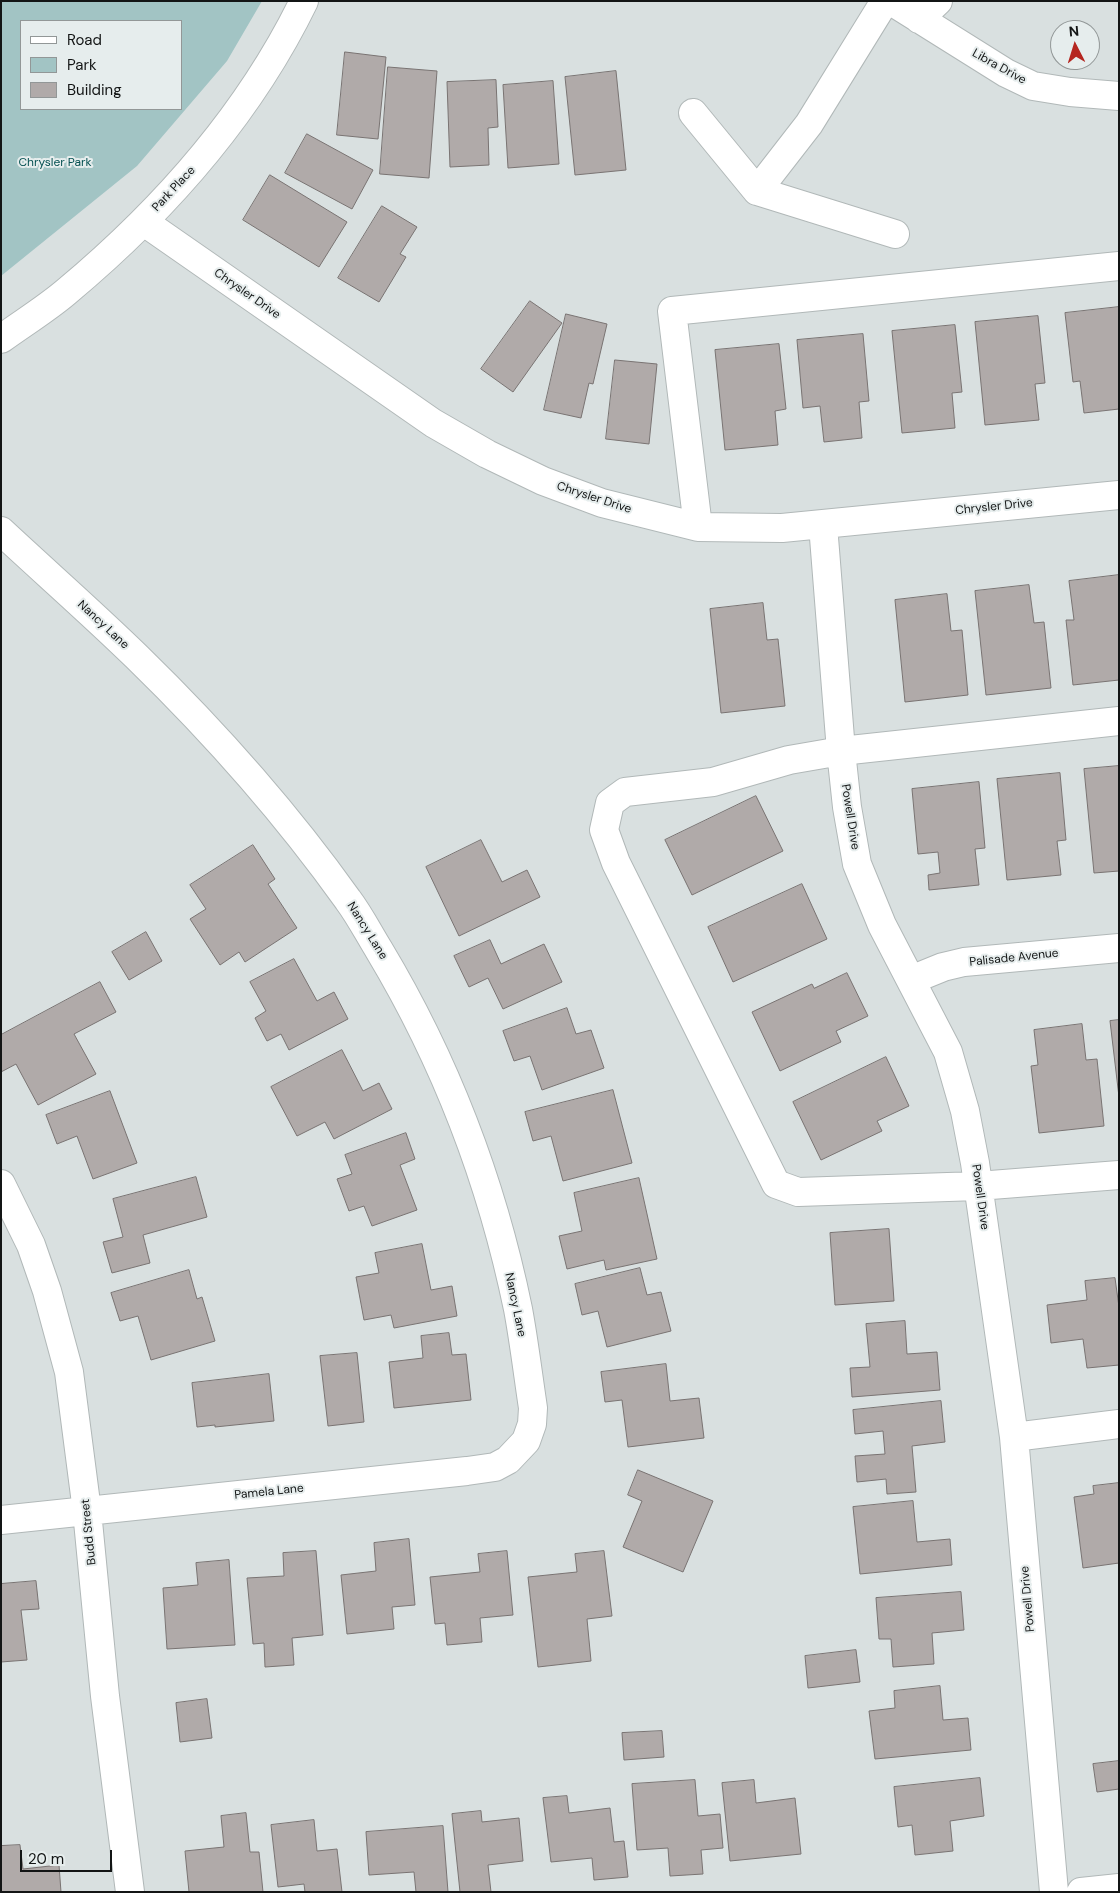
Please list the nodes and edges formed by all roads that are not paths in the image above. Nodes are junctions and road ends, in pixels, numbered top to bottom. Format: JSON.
{"nodes":[{"id":1,"x":304,"y":1,"type":"edge"},
{"id":2,"x":885,"y":1,"type":"edge"},
{"id":3,"x":891,"y":1,"type":"edge"},
{"id":4,"x":929,"y":10,"type":"edge"},
{"id":5,"x":1119,"y":96,"type":"edge"},
{"id":6,"x":693,"y":113,"type":"dead end"},
{"id":7,"x":757,"y":191,"type":"junction"},
{"id":8,"x":144,"y":222,"type":"junction"},
{"id":9,"x":895,"y":234,"type":"dead end"},
{"id":10,"x":1119,"y":266,"type":"edge"},
{"id":11,"x":1,"y":339,"type":"edge"},
{"id":12,"x":1119,"y":495,"type":"edge"},
{"id":13,"x":823,"y":525,"type":"junction"},
{"id":14,"x":698,"y":527,"type":"junction"},
{"id":15,"x":1,"y":531,"type":"edge"},
{"id":16,"x":1119,"y":721,"type":"edge"},
{"id":17,"x":840,"y":752,"type":"junction"},
{"id":18,"x":1119,"y":948,"type":"edge"},
{"id":19,"x":911,"y":980,"type":"junction"},
{"id":20,"x":1119,"y":1175,"type":"edge"},
{"id":21,"x":1,"y":1184,"type":"edge"},
{"id":22,"x":978,"y":1186,"type":"junction"},
{"id":23,"x":1119,"y":1424,"type":"edge"},
{"id":24,"x":1014,"y":1437,"type":"junction"},
{"id":25,"x":526,"y":1441,"type":"joint"},
{"id":26,"x":87,"y":1511,"type":"junction"},
{"id":27,"x":1,"y":1520,"type":"edge"},
{"id":28,"x":1119,"y":1888,"type":"edge"},
{"id":29,"x":130,"y":1892,"type":"edge"},
{"id":30,"x":1054,"y":1892,"type":"edge"},
{"id":31,"x":1081,"y":1892,"type":"edge"}],
"edges":[{"from":1,"to":8,"type":"street","name":"Park Place"},
{"from":2,"to":7,"type":"street"},
{"from":3,"to":4,"type":"street","name":"Libra Drive"},
{"from":4,"to":5,"type":"street","name":"Libra Drive"},
{"from":6,"to":7,"type":"street"},
{"from":7,"to":9,"type":"street"},
{"from":8,"to":11,"type":"street","name":"Park Place"},
{"from":8,"to":14,"type":"street","name":"Chrysler Drive"},
{"from":10,"to":14,"type":"street"},
{"from":12,"to":13,"type":"street","name":"Chrysler Drive"},
{"from":13,"to":14,"type":"street","name":"Chrysler Drive"},
{"from":13,"to":17,"type":"street","name":"Powell Drive"},
{"from":15,"to":25,"type":"street","name":"Nancy Lane"},
{"from":16,"to":17,"type":"street"},
{"from":17,"to":19,"type":"street","name":"Powell Drive"},
{"from":17,"to":22,"type":"street"},
{"from":18,"to":19,"type":"street","name":"Palisade Avenue"},
{"from":19,"to":22,"type":"street","name":"Powell Drive"},
{"from":20,"to":22,"type":"street"},
{"from":21,"to":26,"type":"street","name":"Budd Street"},
{"from":22,"to":24,"type":"street","name":"Powell Drive"},
{"from":23,"to":24,"type":"street"},
{"from":24,"to":30,"type":"street","name":"Powell Drive"},
{"from":25,"to":26,"type":"street","name":"Pamela Lane"},
{"from":26,"to":27,"type":"street","name":"Pamela Lane"},
{"from":26,"to":29,"type":"street","name":"Budd Street"},
{"from":28,"to":31,"type":"street"}]}
